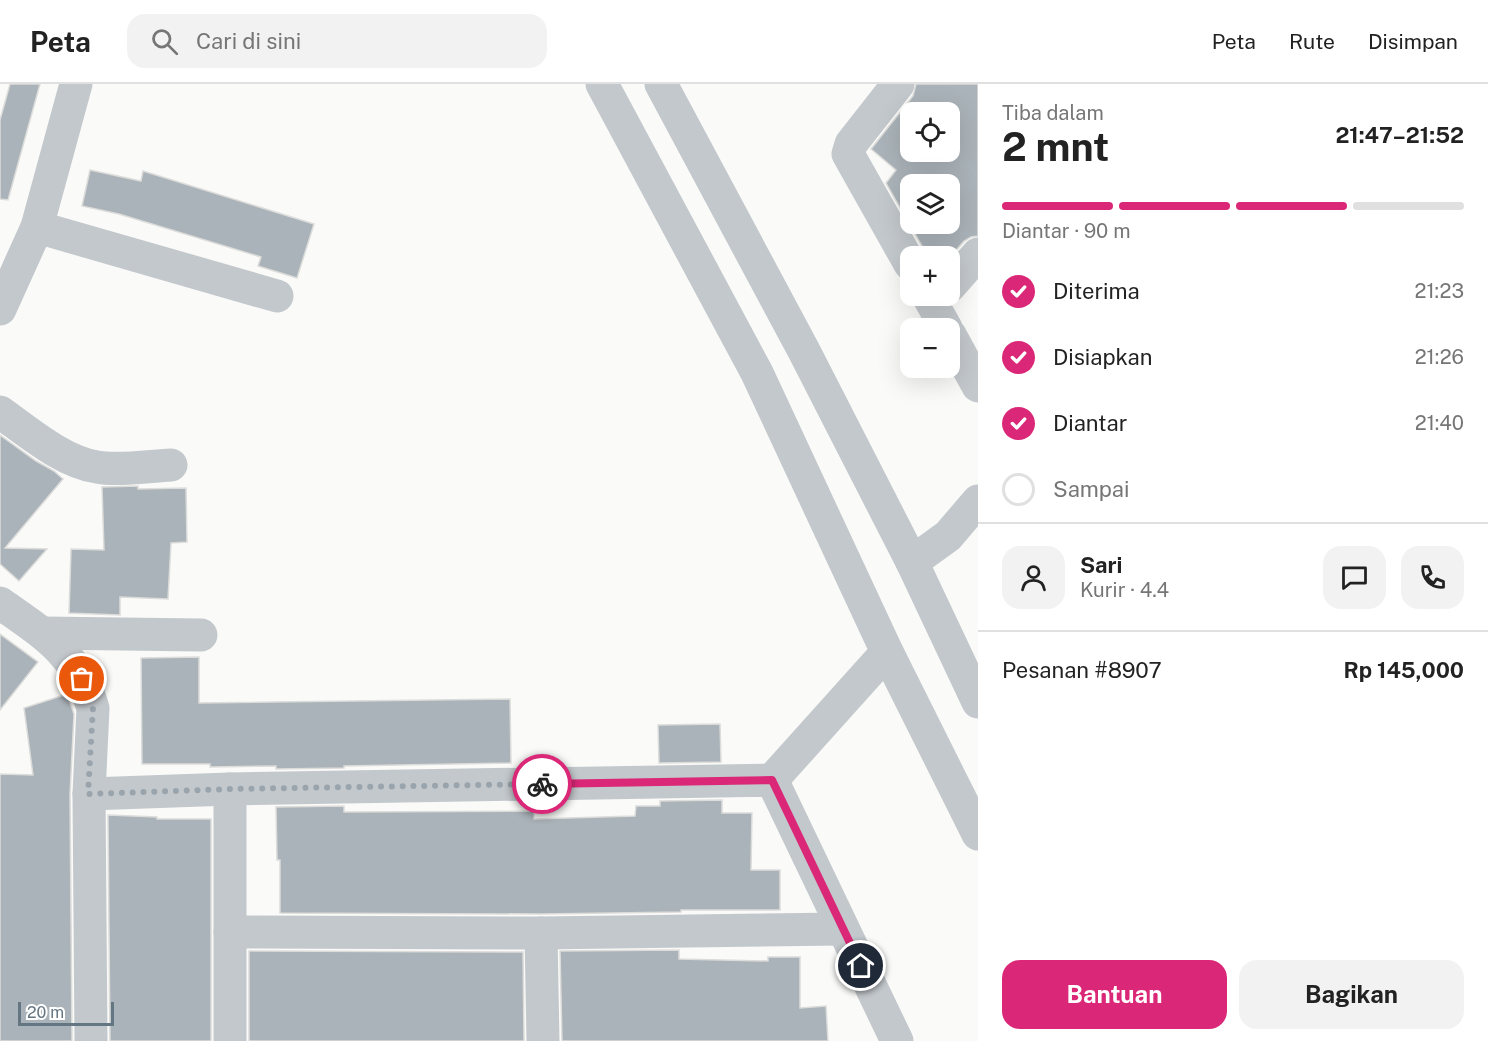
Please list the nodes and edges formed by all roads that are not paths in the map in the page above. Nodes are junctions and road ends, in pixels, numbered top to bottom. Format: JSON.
{"nodes":[{"id":1,"x":76,"y":84,"type":"edge"},
{"id":2,"x":602,"y":84,"type":"edge"},
{"id":3,"x":661,"y":84,"type":"edge"},
{"id":4,"x":898,"y":84,"type":"edge"},
{"id":5,"x":37,"y":227,"type":"junction"},
{"id":6,"x":900,"y":246,"type":"edge"},
{"id":7,"x":978,"y":254,"type":"edge"},
{"id":8,"x":960,"y":276,"type":"edge"},
{"id":9,"x":277,"y":296,"type":"dead end"},
{"id":10,"x":0,"y":309,"type":"edge"},
{"id":11,"x":804,"y":351,"type":"junction"},
{"id":12,"x":960,"y":353,"type":"edge"},
{"id":13,"x":757,"y":373,"type":"junction"},
{"id":14,"x":978,"y":386,"type":"edge"},
{"id":15,"x":0,"y":412,"type":"edge"},
{"id":16,"x":171,"y":465,"type":"dead end"},
{"id":17,"x":978,"y":501,"type":"edge"},
{"id":18,"x":912,"y":562,"type":"junction"},
{"id":19,"x":0,"y":603,"type":"edge"},
{"id":20,"x":43,"y":633,"type":"junction"},
{"id":21,"x":201,"y":635,"type":"dead end"},
{"id":22,"x":967,"y":649,"type":"edge"},
{"id":23,"x":887,"y":652,"type":"junction"},
{"id":24,"x":978,"y":702,"type":"edge"},
{"id":25,"x":772,"y":780,"type":"junction"},
{"id":26,"x":230,"y":789,"type":"junction"},
{"id":27,"x":88,"y":794,"type":"junction"},
{"id":28,"x":978,"y":834,"type":"edge"},
{"id":29,"x":842,"y":929,"type":"junction"},
{"id":30,"x":230,"y":932,"type":"junction"},
{"id":31,"x":540,"y":933,"type":"junction"},
{"id":32,"x":91,"y":1041,"type":"edge"},
{"id":33,"x":230,"y":1041,"type":"edge"},
{"id":34,"x":543,"y":1041,"type":"edge"},
{"id":35,"x":897,"y":1041,"type":"edge"}],
"edges":[{"from":1,"to":5,"type":"street"},
{"from":2,"to":13,"type":"street"},
{"from":3,"to":11,"type":"street"},
{"from":4,"to":6,"type":"street"},
{"from":5,"to":9,"type":"street"},
{"from":5,"to":10,"type":"street"},
{"from":7,"to":8,"type":"street"},
{"from":11,"to":13,"type":"street"},
{"from":11,"to":18,"type":"street"},
{"from":12,"to":14,"type":"street"},
{"from":13,"to":23,"type":"street"},
{"from":15,"to":16,"type":"street"},
{"from":17,"to":18,"type":"street"},
{"from":18,"to":22,"type":"street"},
{"from":19,"to":20,"type":"street"},
{"from":20,"to":21,"type":"street"},
{"from":20,"to":27,"type":"street"},
{"from":22,"to":24,"type":"street"},
{"from":23,"to":25,"type":"street"},
{"from":23,"to":28,"type":"street"},
{"from":25,"to":26,"type":"street"},
{"from":25,"to":29,"type":"street"},
{"from":26,"to":27,"type":"street"},
{"from":26,"to":30,"type":"street"},
{"from":27,"to":32,"type":"street"},
{"from":29,"to":31,"type":"street"},
{"from":29,"to":35,"type":"street"},
{"from":30,"to":31,"type":"street"},
{"from":30,"to":33,"type":"street"},
{"from":31,"to":34,"type":"street"}]}
